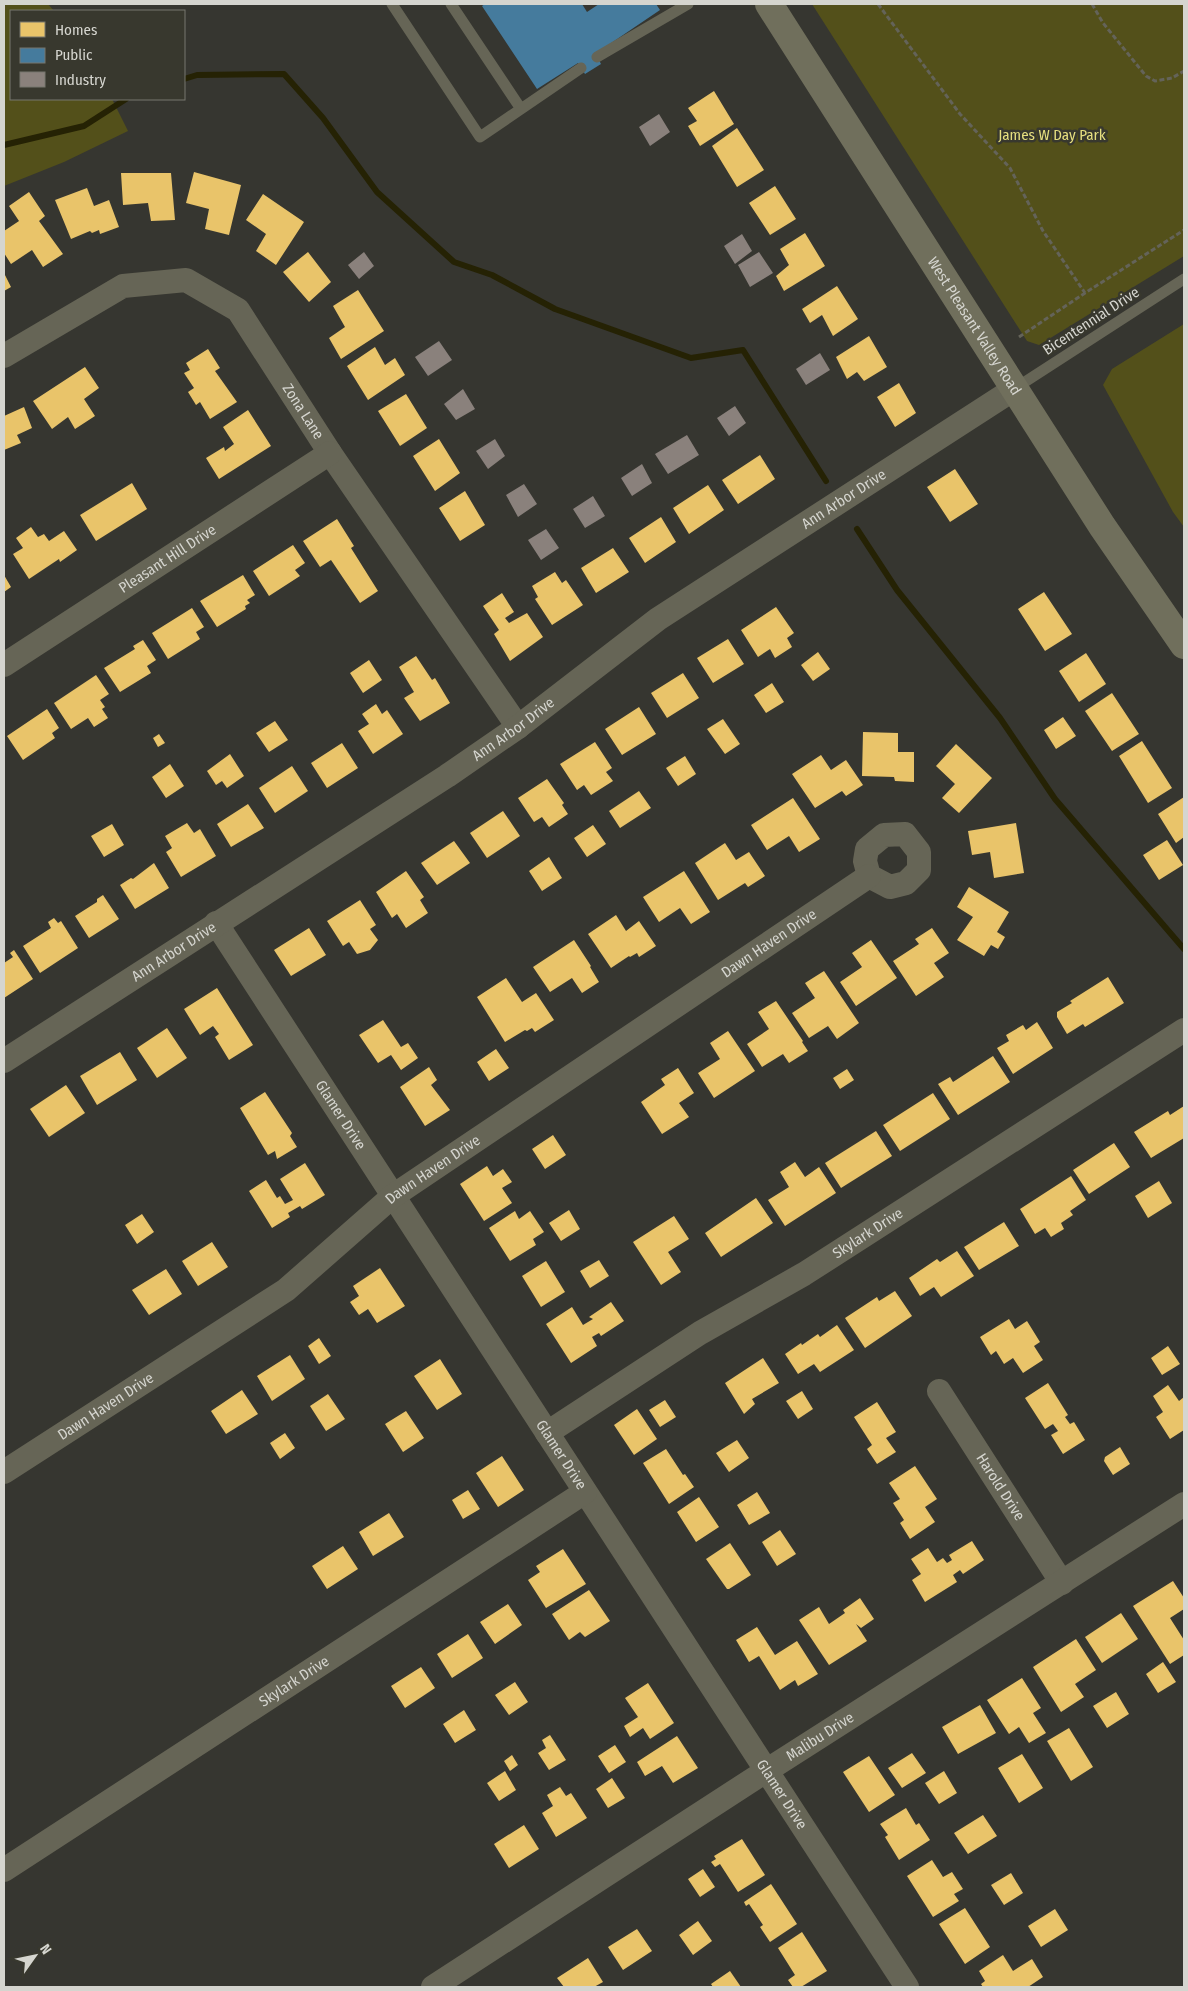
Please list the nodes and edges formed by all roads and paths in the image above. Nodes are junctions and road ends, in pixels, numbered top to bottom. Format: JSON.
{"nodes":[{"id":1,"x":392,"y":4,"type":"edge"},
{"id":2,"x":451,"y":4,"type":"edge"},
{"id":3,"x":688,"y":4,"type":"edge"},
{"id":4,"x":770,"y":4,"type":"edge"},
{"id":5,"x":878,"y":4,"type":"edge"},
{"id":6,"x":1092,"y":4,"type":"edge"},
{"id":7,"x":597,"y":57,"type":"dead end"},
{"id":8,"x":581,"y":68,"type":"dead end"},
{"id":9,"x":1184,"y":71,"type":"edge"},
{"id":10,"x":521,"y":109,"type":"junction"},
{"id":11,"x":1184,"y":230,"type":"edge"},
{"id":12,"x":1184,"y":279,"type":"edge"},
{"id":13,"x":1085,"y":293,"type":"junction"},
{"id":14,"x":1019,"y":337,"type":"dead end"},
{"id":15,"x":4,"y":356,"type":"edge"},
{"id":16,"x":1014,"y":389,"type":"junction"},
{"id":17,"x":330,"y":453,"type":"junction"},
{"id":18,"x":1184,"y":645,"type":"edge"},
{"id":19,"x":4,"y":665,"type":"edge"},
{"id":20,"x":518,"y":727,"type":"junction"},
{"id":21,"x":869,"y":876,"type":"dead end"},
{"id":22,"x":216,"y":923,"type":"junction"},
{"id":23,"x":1184,"y":1030,"type":"edge"},
{"id":24,"x":4,"y":1061,"type":"edge"},
{"id":25,"x":393,"y":1196,"type":"junction"},
{"id":26,"x":939,"y":1392,"type":"dead end"},
{"id":27,"x":547,"y":1433,"type":"junction"},
{"id":28,"x":4,"y":1472,"type":"edge"},
{"id":29,"x":585,"y":1492,"type":"junction"},
{"id":30,"x":1184,"y":1504,"type":"edge"},
{"id":31,"x":1062,"y":1583,"type":"junction"},
{"id":32,"x":766,"y":1771,"type":"junction"},
{"id":33,"x":4,"y":1870,"type":"edge"},
{"id":34,"x":433,"y":1987,"type":"edge"},
{"id":35,"x":907,"y":1987,"type":"edge"}],
"edges":[{"from":1,"to":10,"type":"lane"},
{"from":2,"to":10,"type":"lane"},
{"from":3,"to":7,"type":"lane"},
{"from":4,"to":16,"type":"main road","name":"West Pleasant Valley Road"},
{"from":5,"to":13,"type":"path"},
{"from":6,"to":9,"type":"path"},
{"from":8,"to":10,"type":"lane"},
{"from":11,"to":13,"type":"path"},
{"from":12,"to":16,"type":"lane","name":"Bicentennial Drive"},
{"from":13,"to":14,"type":"path"},
{"from":15,"to":17,"type":"street","name":"Zona Lane"},
{"from":16,"to":18,"type":"main road","name":"West Pleasant Valley Road"},
{"from":16,"to":20,"type":"street","name":"Ann Arbor Drive"},
{"from":17,"to":19,"type":"street","name":"Pleasant Hill Drive"},
{"from":17,"to":20,"type":"street","name":"Zona Lane"},
{"from":20,"to":22,"type":"street","name":"Ann Arbor Drive"},
{"from":21,"to":25,"type":"street","name":"Dawn Haven Drive"},
{"from":22,"to":24,"type":"street","name":"Ann Arbor Drive"},
{"from":22,"to":25,"type":"street","name":"Glamer Drive"},
{"from":23,"to":27,"type":"street","name":"Skylark Drive"},
{"from":25,"to":27,"type":"street","name":"Glamer Drive"},
{"from":25,"to":28,"type":"street","name":"Dawn Haven Drive"},
{"from":26,"to":31,"type":"street","name":"Harold Drive"},
{"from":27,"to":29,"type":"street","name":"Glamer Drive"},
{"from":29,"to":32,"type":"street","name":"Glamer Drive"},
{"from":29,"to":33,"type":"street","name":"Skylark Drive"},
{"from":30,"to":31,"type":"street","name":"Malibu Drive"},
{"from":31,"to":32,"type":"street","name":"Malibu Drive"},
{"from":32,"to":34,"type":"street","name":"Malibu Drive"},
{"from":32,"to":35,"type":"street","name":"Glamer Drive"}]}
